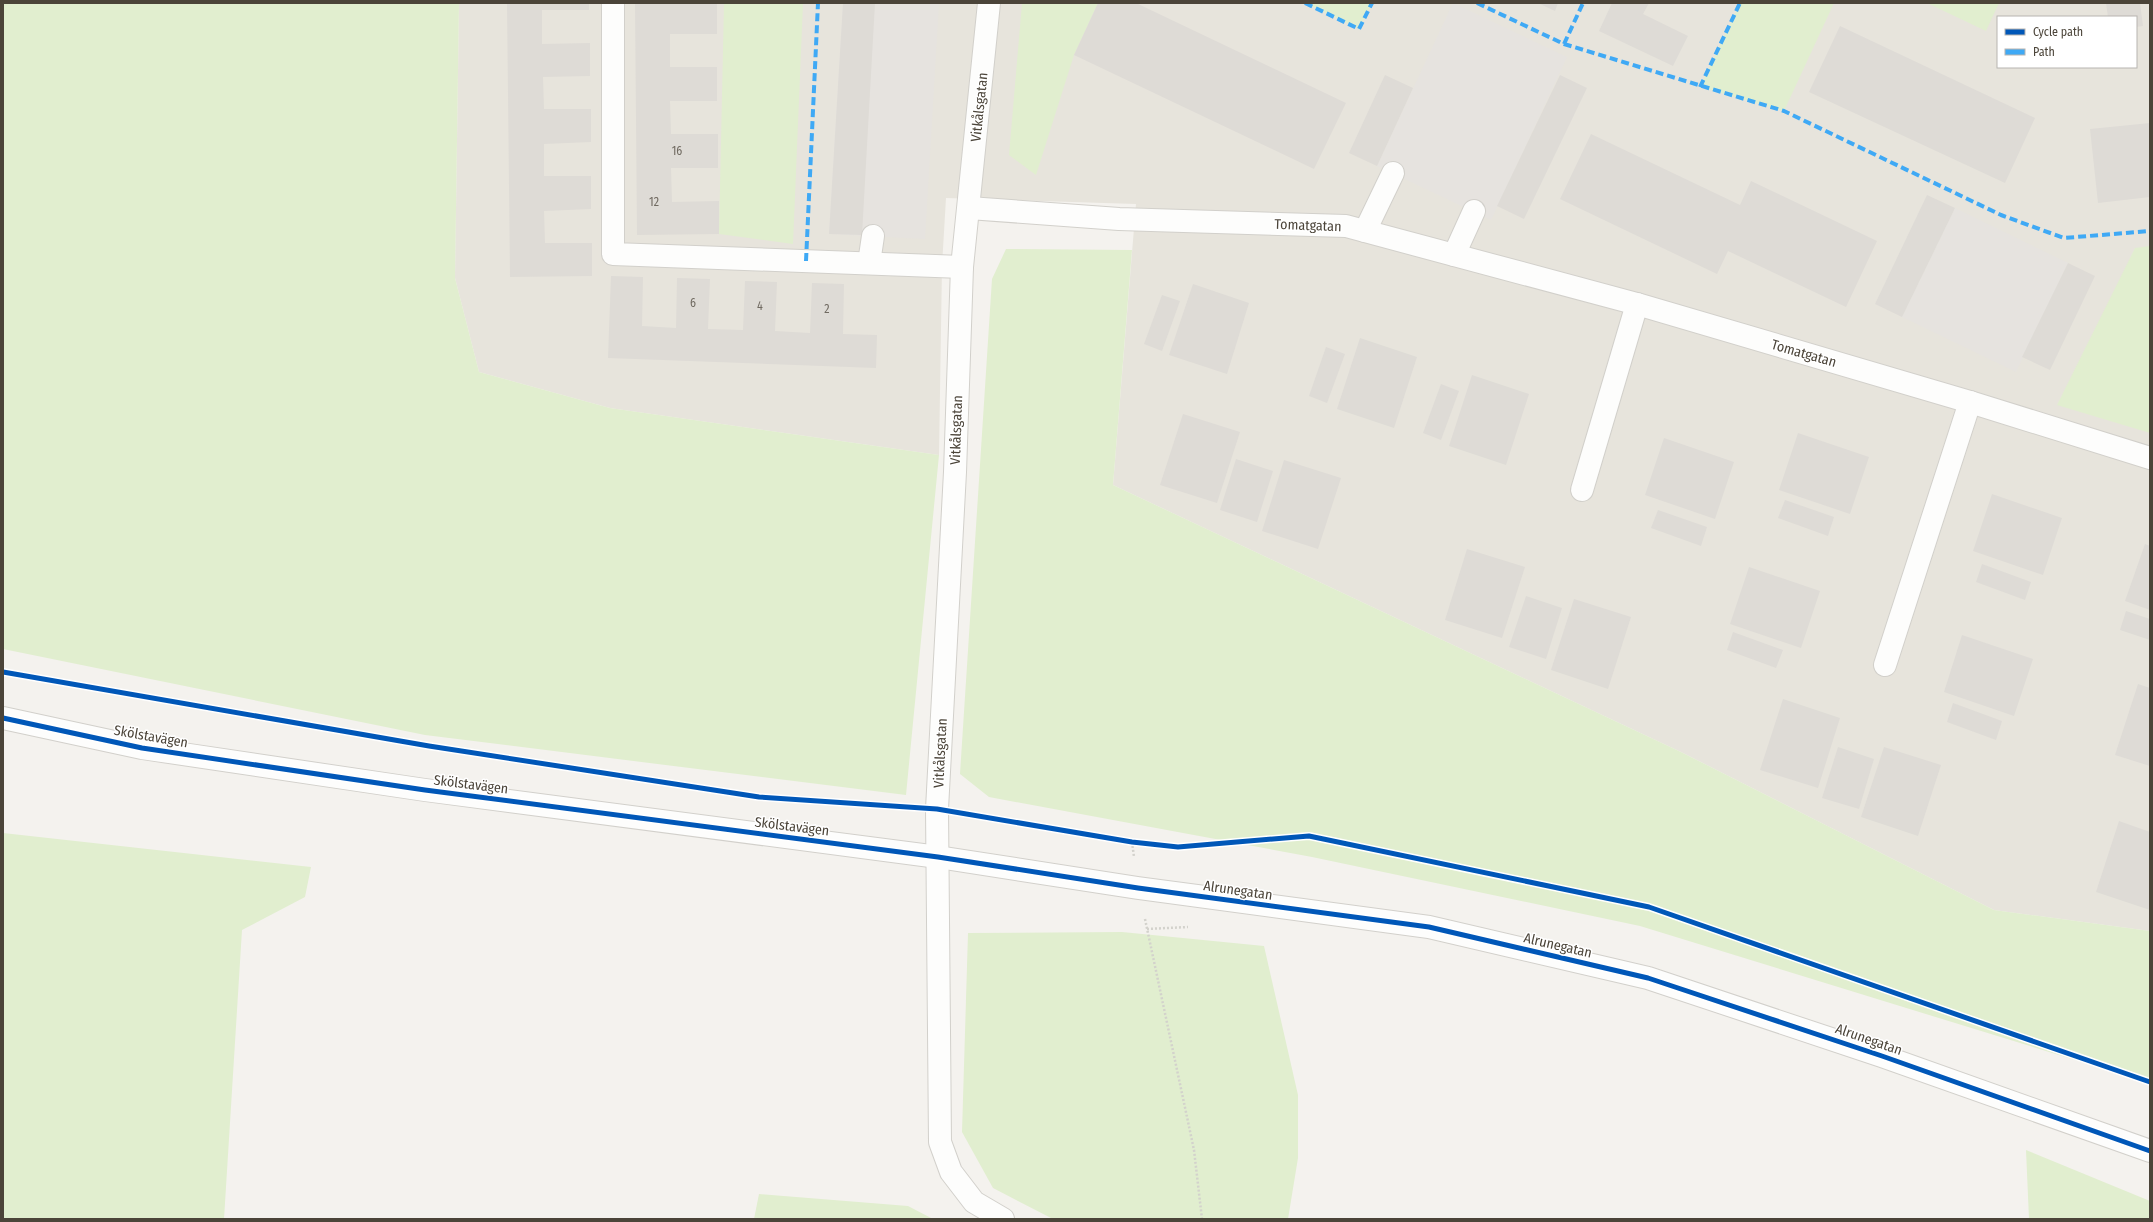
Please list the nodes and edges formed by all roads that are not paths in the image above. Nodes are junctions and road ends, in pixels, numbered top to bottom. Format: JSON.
{"nodes":[{"id":1,"x":613,"y":3,"type":"edge"},
{"id":2,"x":989,"y":3,"type":"edge"},
{"id":3,"x":1393,"y":173,"type":"dead end"},
{"id":4,"x":969,"y":208,"type":"junction"},
{"id":5,"x":1474,"y":212,"type":"dead end"},
{"id":6,"x":1365,"y":231,"type":"junction"},
{"id":7,"x":873,"y":236,"type":"dead end"},
{"id":8,"x":1454,"y":255,"type":"junction"},
{"id":9,"x":869,"y":263,"type":"junction"},
{"id":10,"x":962,"y":267,"type":"junction"},
{"id":11,"x":1637,"y":304,"type":"junction"},
{"id":12,"x":1970,"y":402,"type":"junction"},
{"id":13,"x":2150,"y":458,"type":"edge"},
{"id":14,"x":1582,"y":490,"type":"dead end"},
{"id":15,"x":1885,"y":665,"type":"dead end"},
{"id":16,"x":3,"y":718,"type":"edge"},
{"id":17,"x":938,"y":857,"type":"junction"},
{"id":18,"x":2150,"y":1151,"type":"edge"},
{"id":19,"x":1003,"y":1219,"type":"edge"}],
"edges":[{"from":1,"to":9,"type":"street"},
{"from":2,"to":4,"type":"street","name":"Vitkålsgatan"},
{"from":3,"to":6,"type":"street"},
{"from":4,"to":6,"type":"street","name":"Tomatgatan"},
{"from":4,"to":10,"type":"street","name":"Vitkålsgatan"},
{"from":5,"to":8,"type":"street"},
{"from":6,"to":8,"type":"street","name":"Tomatgatan"},
{"from":7,"to":9,"type":"street"},
{"from":8,"to":11,"type":"street","name":"Tomatgatan"},
{"from":9,"to":10,"type":"street"},
{"from":10,"to":17,"type":"street","name":"Vitkålsgatan"},
{"from":11,"to":12,"type":"street","name":"Tomatgatan"},
{"from":11,"to":14,"type":"street"},
{"from":12,"to":13,"type":"street","name":"Tomatgatan"},
{"from":12,"to":15,"type":"street"},
{"from":16,"to":17,"type":"street","name":"Skölstavägen"},
{"from":17,"to":18,"type":"street","name":"Alrunegatan"},
{"from":17,"to":19,"type":"street","name":"Vitkålsgatan"}]}
